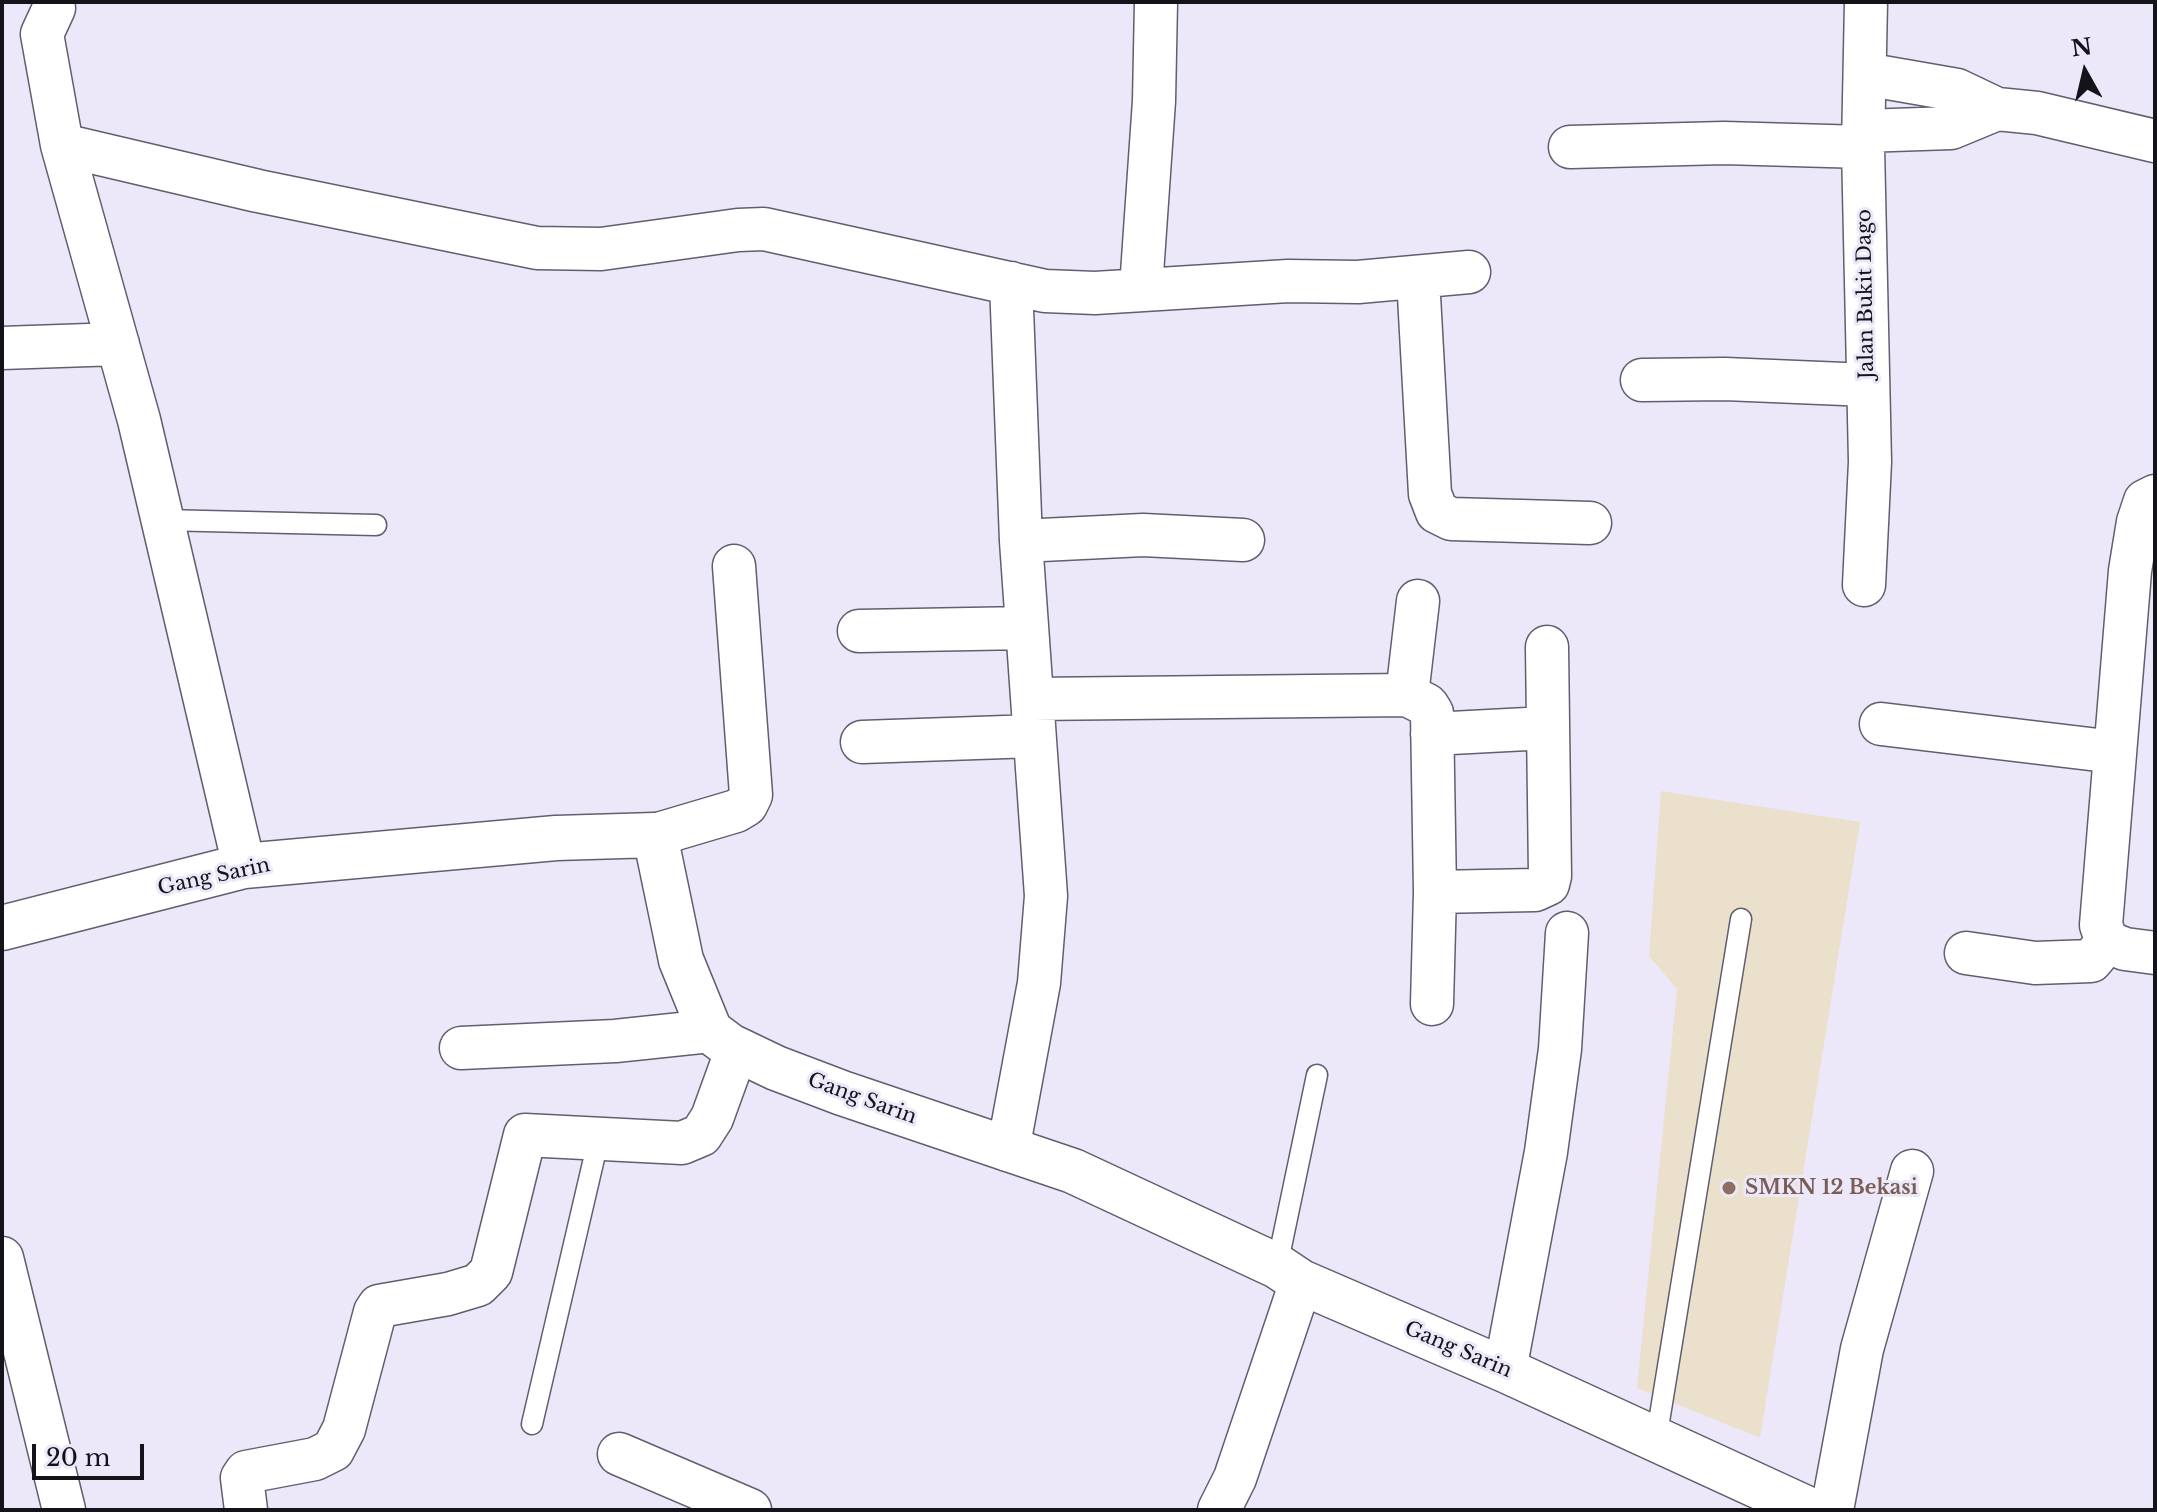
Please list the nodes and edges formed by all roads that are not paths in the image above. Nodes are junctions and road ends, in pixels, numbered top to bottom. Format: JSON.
{"nodes":[{"id":1,"x":1156,"y":2,"type":"edge"},
{"id":2,"x":1866,"y":2,"type":"edge"},
{"id":3,"x":44,"y":12,"type":"edge"},
{"id":4,"x":1865,"y":74,"type":"junction"},
{"id":5,"x":1997,"y":109,"type":"junction"},
{"id":6,"x":1863,"y":139,"type":"junction"},
{"id":7,"x":2155,"y":141,"type":"edge"},
{"id":8,"x":62,"y":145,"type":"junction"},
{"id":9,"x":1570,"y":147,"type":"dead end"},
{"id":10,"x":1469,"y":272,"type":"dead end"},
{"id":11,"x":1418,"y":278,"type":"junction"},
{"id":12,"x":1011,"y":283,"type":"junction"},
{"id":13,"x":1141,"y":288,"type":"junction"},
{"id":14,"x":118,"y":344,"type":"junction"},
{"id":15,"x":2,"y":348,"type":"edge"},
{"id":16,"x":1642,"y":380,"type":"dead end"},
{"id":17,"x":1868,"y":385,"type":"junction"},
{"id":18,"x":2155,"y":496,"type":"edge"},
{"id":19,"x":161,"y":520,"type":"junction"},
{"id":20,"x":1590,"y":523,"type":"dead end"},
{"id":21,"x":376,"y":525,"type":"dead end"},
{"id":22,"x":1243,"y":540,"type":"dead end"},
{"id":23,"x":1021,"y":541,"type":"junction"},
{"id":24,"x":734,"y":566,"type":"dead end"},
{"id":25,"x":1864,"y":585,"type":"dead end"},
{"id":26,"x":1418,"y":601,"type":"dead end"},
{"id":27,"x":1026,"y":628,"type":"junction"},
{"id":28,"x":859,"y":631,"type":"dead end"},
{"id":29,"x":1547,"y":647,"type":"dead end"},
{"id":30,"x":1407,"y":695,"type":"junction"},
{"id":31,"x":1033,"y":718,"type":"junction"},
{"id":32,"x":1881,"y":724,"type":"dead end"},
{"id":33,"x":1546,"y":728,"type":"junction"},
{"id":34,"x":1432,"y":734,"type":"junction"},
{"id":35,"x":862,"y":742,"type":"dead end"},
{"id":36,"x":2115,"y":752,"type":"junction"},
{"id":37,"x":655,"y":835,"type":"junction"},
{"id":38,"x":244,"y":866,"type":"junction"},
{"id":39,"x":1435,"y":892,"type":"junction"},
{"id":40,"x":1741,"y":919,"type":"dead end"},
{"id":41,"x":2,"y":928,"type":"edge"},
{"id":42,"x":1567,"y":933,"type":"dead end"},
{"id":43,"x":2107,"y":942,"type":"junction"},
{"id":44,"x":1966,"y":953,"type":"dead end"},
{"id":45,"x":2155,"y":953,"type":"edge"},
{"id":46,"x":1432,"y":1004,"type":"dead end"},
{"id":47,"x":724,"y":1040,"type":"junction"},
{"id":48,"x":461,"y":1048,"type":"dead end"},
{"id":49,"x":1317,"y":1075,"type":"dead end"},
{"id":50,"x":599,"y":1137,"type":"junction"},
{"id":51,"x":1008,"y":1150,"type":"junction"},
{"id":52,"x":1912,"y":1171,"type":"dead end"},
{"id":53,"x":2,"y":1258,"type":"edge"},
{"id":54,"x":1289,"y":1274,"type":"junction"},
{"id":55,"x":1505,"y":1370,"type":"junction"},
{"id":56,"x":532,"y":1424,"type":"dead end"},
{"id":57,"x":1656,"y":1440,"type":"junction"},
{"id":58,"x":619,"y":1454,"type":"dead end"},
{"id":59,"x":64,"y":1510,"type":"edge"},
{"id":60,"x":246,"y":1510,"type":"edge"},
{"id":61,"x":750,"y":1510,"type":"edge"},
{"id":62,"x":1219,"y":1510,"type":"edge"},
{"id":63,"x":1810,"y":1510,"type":"edge"},
{"id":64,"x":1832,"y":1510,"type":"edge"}],
"edges":[{"from":1,"to":13,"type":"street"},
{"from":2,"to":4,"type":"street","name":"Jalan Bukit Dago"},
{"from":3,"to":8,"type":"street"},
{"from":4,"to":5,"type":"street"},
{"from":4,"to":6,"type":"street","name":"Jalan Bukit Dago"},
{"from":5,"to":6,"type":"street"},
{"from":5,"to":7,"type":"street"},
{"from":6,"to":9,"type":"street"},
{"from":6,"to":17,"type":"street","name":"Jalan Bukit Dago"},
{"from":8,"to":12,"type":"street"},
{"from":8,"to":14,"type":"street"},
{"from":10,"to":11,"type":"street"},
{"from":11,"to":13,"type":"street"},
{"from":11,"to":20,"type":"street"},
{"from":12,"to":13,"type":"street"},
{"from":12,"to":23,"type":"street"},
{"from":14,"to":15,"type":"street"},
{"from":14,"to":19,"type":"street"},
{"from":16,"to":17,"type":"street"},
{"from":17,"to":25,"type":"street","name":"Jalan Bukit Dago"},
{"from":18,"to":36,"type":"street"},
{"from":19,"to":21,"type":"lane"},
{"from":19,"to":38,"type":"street"},
{"from":22,"to":23,"type":"street"},
{"from":23,"to":27,"type":"street"},
{"from":24,"to":37,"type":"street"},
{"from":26,"to":30,"type":"street"},
{"from":27,"to":28,"type":"street"},
{"from":27,"to":31,"type":"street"},
{"from":29,"to":33,"type":"street"},
{"from":30,"to":31,"type":"street"},
{"from":30,"to":34,"type":"street"},
{"from":31,"to":35,"type":"street"},
{"from":31,"to":51,"type":"street"},
{"from":32,"to":36,"type":"street"},
{"from":33,"to":34,"type":"street"},
{"from":33,"to":39,"type":"street"},
{"from":34,"to":39,"type":"street"},
{"from":36,"to":43,"type":"street"},
{"from":37,"to":38,"type":"street","name":"Gang Sarin"},
{"from":37,"to":47,"type":"street"},
{"from":38,"to":41,"type":"street","name":"Gang Sarin"},
{"from":39,"to":46,"type":"street"},
{"from":40,"to":57,"type":"lane"},
{"from":42,"to":55,"type":"street"},
{"from":43,"to":44,"type":"street"},
{"from":43,"to":45,"type":"street"},
{"from":47,"to":48,"type":"street"},
{"from":47,"to":50,"type":"street"},
{"from":47,"to":51,"type":"street","name":"Gang Sarin"},
{"from":49,"to":54,"type":"lane"},
{"from":50,"to":56,"type":"lane"},
{"from":50,"to":60,"type":"street"},
{"from":51,"to":54,"type":"street","name":"Gang Sarin"},
{"from":52,"to":64,"type":"street"},
{"from":53,"to":59,"type":"street"},
{"from":54,"to":55,"type":"street","name":"Gang Sarin"},
{"from":54,"to":62,"type":"street"},
{"from":55,"to":57,"type":"street","name":"Gang Sarin"},
{"from":57,"to":63,"type":"street","name":"Gang Sarin"},
{"from":58,"to":61,"type":"street"}]}
